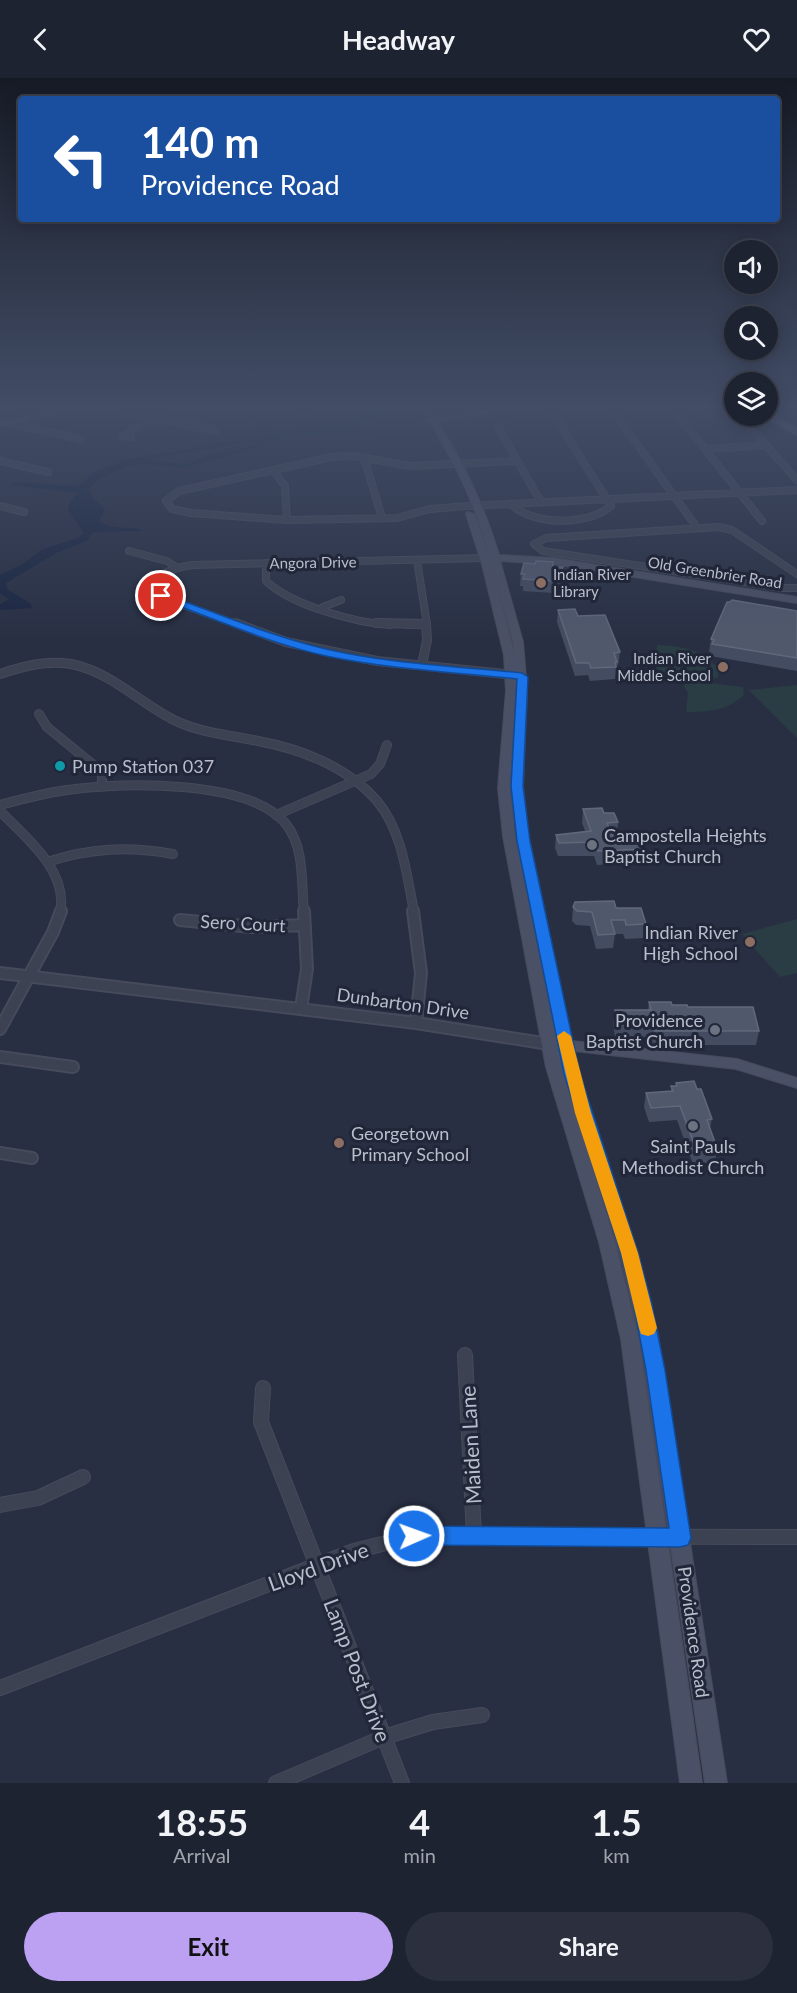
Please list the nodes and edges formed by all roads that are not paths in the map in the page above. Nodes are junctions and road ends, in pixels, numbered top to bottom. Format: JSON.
{"nodes":[{"id":1,"x":208,"y":485,"type":"edge"},
{"id":2,"x":284,"y":485,"type":"edge"},
{"id":3,"x":372,"y":485,"type":"edge"},
{"id":4,"x":462,"y":485,"type":"edge"},
{"id":5,"x":531,"y":485,"type":"edge"},
{"id":6,"x":598,"y":485,"type":"edge"},
{"id":7,"x":667,"y":485,"type":"edge"},
{"id":8,"x":733,"y":485,"type":"edge"},
{"id":9,"x":797,"y":490,"type":"edge"},
{"id":10,"x":741,"y":494,"type":"junction"},
{"id":11,"x":675,"y":496,"type":"junction"},
{"id":12,"x":607,"y":499,"type":"junction"},
{"id":13,"x":541,"y":502,"type":"junction"},
{"id":14,"x":511,"y":504,"type":"junction"},
{"id":15,"x":0,"y":506,"type":"edge"},
{"id":16,"x":472,"y":506,"type":"junction"},
{"id":17,"x":24,"y":512,"type":"dead end"},
{"id":18,"x":382,"y":518,"type":"junction"},
{"id":19,"x":287,"y":520,"type":"junction"},
{"id":20,"x":762,"y":520,"type":"dead end"},
{"id":21,"x":695,"y":525,"type":"dead end"},
{"id":22,"x":129,"y":551,"type":"dead end"},
{"id":23,"x":491,"y":558,"type":"junction"},
{"id":24,"x":417,"y":560,"type":"junction"},
{"id":25,"x":266,"y":563,"type":"junction"},
{"id":26,"x":176,"y":567,"type":"junction"},
{"id":27,"x":797,"y":574,"type":"edge"},
{"id":28,"x":711,"y":581,"type":"junction"},
{"id":29,"x":797,"y":588,"type":"edge"},
{"id":30,"x":341,"y":600,"type":"dead end"},
{"id":31,"x":797,"y":600,"type":"edge"},
{"id":32,"x":323,"y":608,"type":"junction"},
{"id":33,"x":426,"y":624,"type":"junction"},
{"id":34,"x":422,"y":665,"type":"junction"},
{"id":35,"x":0,"y":674,"type":"edge"},
{"id":36,"x":516,"y":675,"type":"junction"},
{"id":37,"x":39,"y":714,"type":"dead end"},
{"id":38,"x":387,"y":746,"type":"dead end"},
{"id":39,"x":355,"y":781,"type":"junction"},
{"id":40,"x":102,"y":787,"type":"junction"},
{"id":41,"x":0,"y":805,"type":"edge"},
{"id":42,"x":0,"y":811,"type":"edge"},
{"id":43,"x":276,"y":815,"type":"junction"},
{"id":44,"x":173,"y":854,"type":"dead end"},
{"id":45,"x":47,"y":862,"type":"junction"},
{"id":46,"x":180,"y":920,"type":"dead end"},
{"id":47,"x":305,"y":925,"type":"junction"},
{"id":48,"x":0,"y":973,"type":"edge"},
{"id":49,"x":29,"y":976,"type":"junction"},
{"id":50,"x":301,"y":1008,"type":"junction"},
{"id":51,"x":416,"y":1023,"type":"junction"},
{"id":52,"x":0,"y":1029,"type":"edge"},
{"id":53,"x":549,"y":1044,"type":"junction"},
{"id":54,"x":566,"y":1045,"type":"junction"},
{"id":55,"x":0,"y":1057,"type":"edge"},
{"id":56,"x":74,"y":1067,"type":"dead end"},
{"id":57,"x":797,"y":1083,"type":"edge"},
{"id":58,"x":0,"y":1153,"type":"edge"},
{"id":59,"x":32,"y":1158,"type":"dead end"},
{"id":60,"x":465,"y":1355,"type":"dead end"},
{"id":61,"x":263,"y":1388,"type":"dead end"},
{"id":62,"x":82,"y":1477,"type":"dead end"},
{"id":63,"x":0,"y":1505,"type":"edge"},
{"id":64,"x":474,"y":1536,"type":"junction"},
{"id":65,"x":797,"y":1537,"type":"edge"},
{"id":66,"x":658,"y":1538,"type":"junction"},
{"id":67,"x":680,"y":1538,"type":"junction"},
{"id":68,"x":318,"y":1565,"type":"junction"},
{"id":69,"x":0,"y":1688,"type":"edge"},
{"id":70,"x":482,"y":1715,"type":"dead end"},
{"id":71,"x":384,"y":1737,"type":"junction"},
{"id":72,"x":276,"y":1783,"type":"edge"},
{"id":73,"x":402,"y":1783,"type":"edge"},
{"id":74,"x":691,"y":1783,"type":"edge"},
{"id":75,"x":716,"y":1783,"type":"edge"}],
"edges":[{"from":1,"to":19,"type":"street"},
{"from":2,"to":19,"type":"street"},
{"from":3,"to":18,"type":"street"},
{"from":4,"to":16,"type":"main road","name":"Providence Road"},
{"from":5,"to":13,"type":"street"},
{"from":6,"to":12,"type":"street"},
{"from":7,"to":11,"type":"street"},
{"from":8,"to":10,"type":"street"},
{"from":9,"to":10,"type":"street"},
{"from":10,"to":11,"type":"street"},
{"from":10,"to":20,"type":"street"},
{"from":11,"to":12,"type":"street"},
{"from":11,"to":21,"type":"street"},
{"from":12,"to":13,"type":"street"},
{"from":12,"to":14,"type":"street"},
{"from":13,"to":14,"type":"street"},
{"from":14,"to":16,"type":"street"},
{"from":15,"to":17,"type":"street"},
{"from":16,"to":18,"type":"street"},
{"from":16,"to":23,"type":"main road","name":"Providence Road"},
{"from":18,"to":19,"type":"street"},
{"from":22,"to":26,"type":"street"},
{"from":23,"to":24,"type":"street","name":"Angora Drive"},
{"from":23,"to":28,"type":"main road","name":"Old Greenbrier Road"},
{"from":23,"to":36,"type":"main road","name":"Providence Road"},
{"from":24,"to":25,"type":"street","name":"Angora Drive"},
{"from":24,"to":33,"type":"street"},
{"from":25,"to":26,"type":"street","name":"Angora Drive"},
{"from":25,"to":32,"type":"street"},
{"from":26,"to":34,"type":"street"},
{"from":27,"to":28,"type":"street"},
{"from":28,"to":29,"type":"street"},
{"from":28,"to":31,"type":"main road","name":"Old Greenbrier Road"},
{"from":30,"to":32,"type":"street"},
{"from":32,"to":33,"type":"street"},
{"from":33,"to":34,"type":"street"},
{"from":34,"to":36,"type":"street"},
{"from":35,"to":39,"type":"street"},
{"from":36,"to":53,"type":"main road","name":"Providence Road"},
{"from":36,"to":54,"type":"main road","name":"Providence Road"},
{"from":37,"to":40,"type":"street"},
{"from":38,"to":39,"type":"street"},
{"from":39,"to":43,"type":"street"},
{"from":39,"to":51,"type":"street"},
{"from":40,"to":41,"type":"street"},
{"from":40,"to":43,"type":"street"},
{"from":42,"to":45,"type":"street"},
{"from":43,"to":47,"type":"street"},
{"from":44,"to":45,"type":"street"},
{"from":45,"to":49,"type":"street"},
{"from":46,"to":47,"type":"street","name":"Sero Court"},
{"from":47,"to":50,"type":"street"},
{"from":48,"to":49,"type":"street","name":"Dunbarton Drive"},
{"from":49,"to":50,"type":"street","name":"Dunbarton Drive"},
{"from":49,"to":52,"type":"street"},
{"from":50,"to":51,"type":"street","name":"Dunbarton Drive"},
{"from":51,"to":53,"type":"street","name":"Dunbarton Drive"},
{"from":53,"to":54,"type":"main road","name":"Dunbarton Drive"},
{"from":53,"to":66,"type":"main road","name":"Providence Road"},
{"from":54,"to":57,"type":"main road","name":"Dunbarton Drive"},
{"from":54,"to":67,"type":"main road","name":"Providence Road"},
{"from":55,"to":56,"type":"street"},
{"from":58,"to":59,"type":"street"},
{"from":60,"to":64,"type":"street","name":"Maiden Lane"},
{"from":61,"to":68,"type":"street","name":"Lamp Post Drive"},
{"from":62,"to":63,"type":"street"},
{"from":64,"to":66,"type":"street","name":"Lloyd Drive"},
{"from":64,"to":68,"type":"street","name":"Lloyd Drive"},
{"from":65,"to":67,"type":"street","name":"Lloyd Drive"},
{"from":66,"to":67,"type":"street","name":"Lloyd Drive"},
{"from":66,"to":74,"type":"main road","name":"Providence Road"},
{"from":67,"to":75,"type":"main road","name":"Providence Road"},
{"from":68,"to":69,"type":"street","name":"Lloyd Drive"},
{"from":68,"to":71,"type":"street","name":"Lamp Post Drive"},
{"from":70,"to":71,"type":"street"},
{"from":71,"to":72,"type":"street"},
{"from":71,"to":73,"type":"street","name":"Lamp Post Drive"}]}
